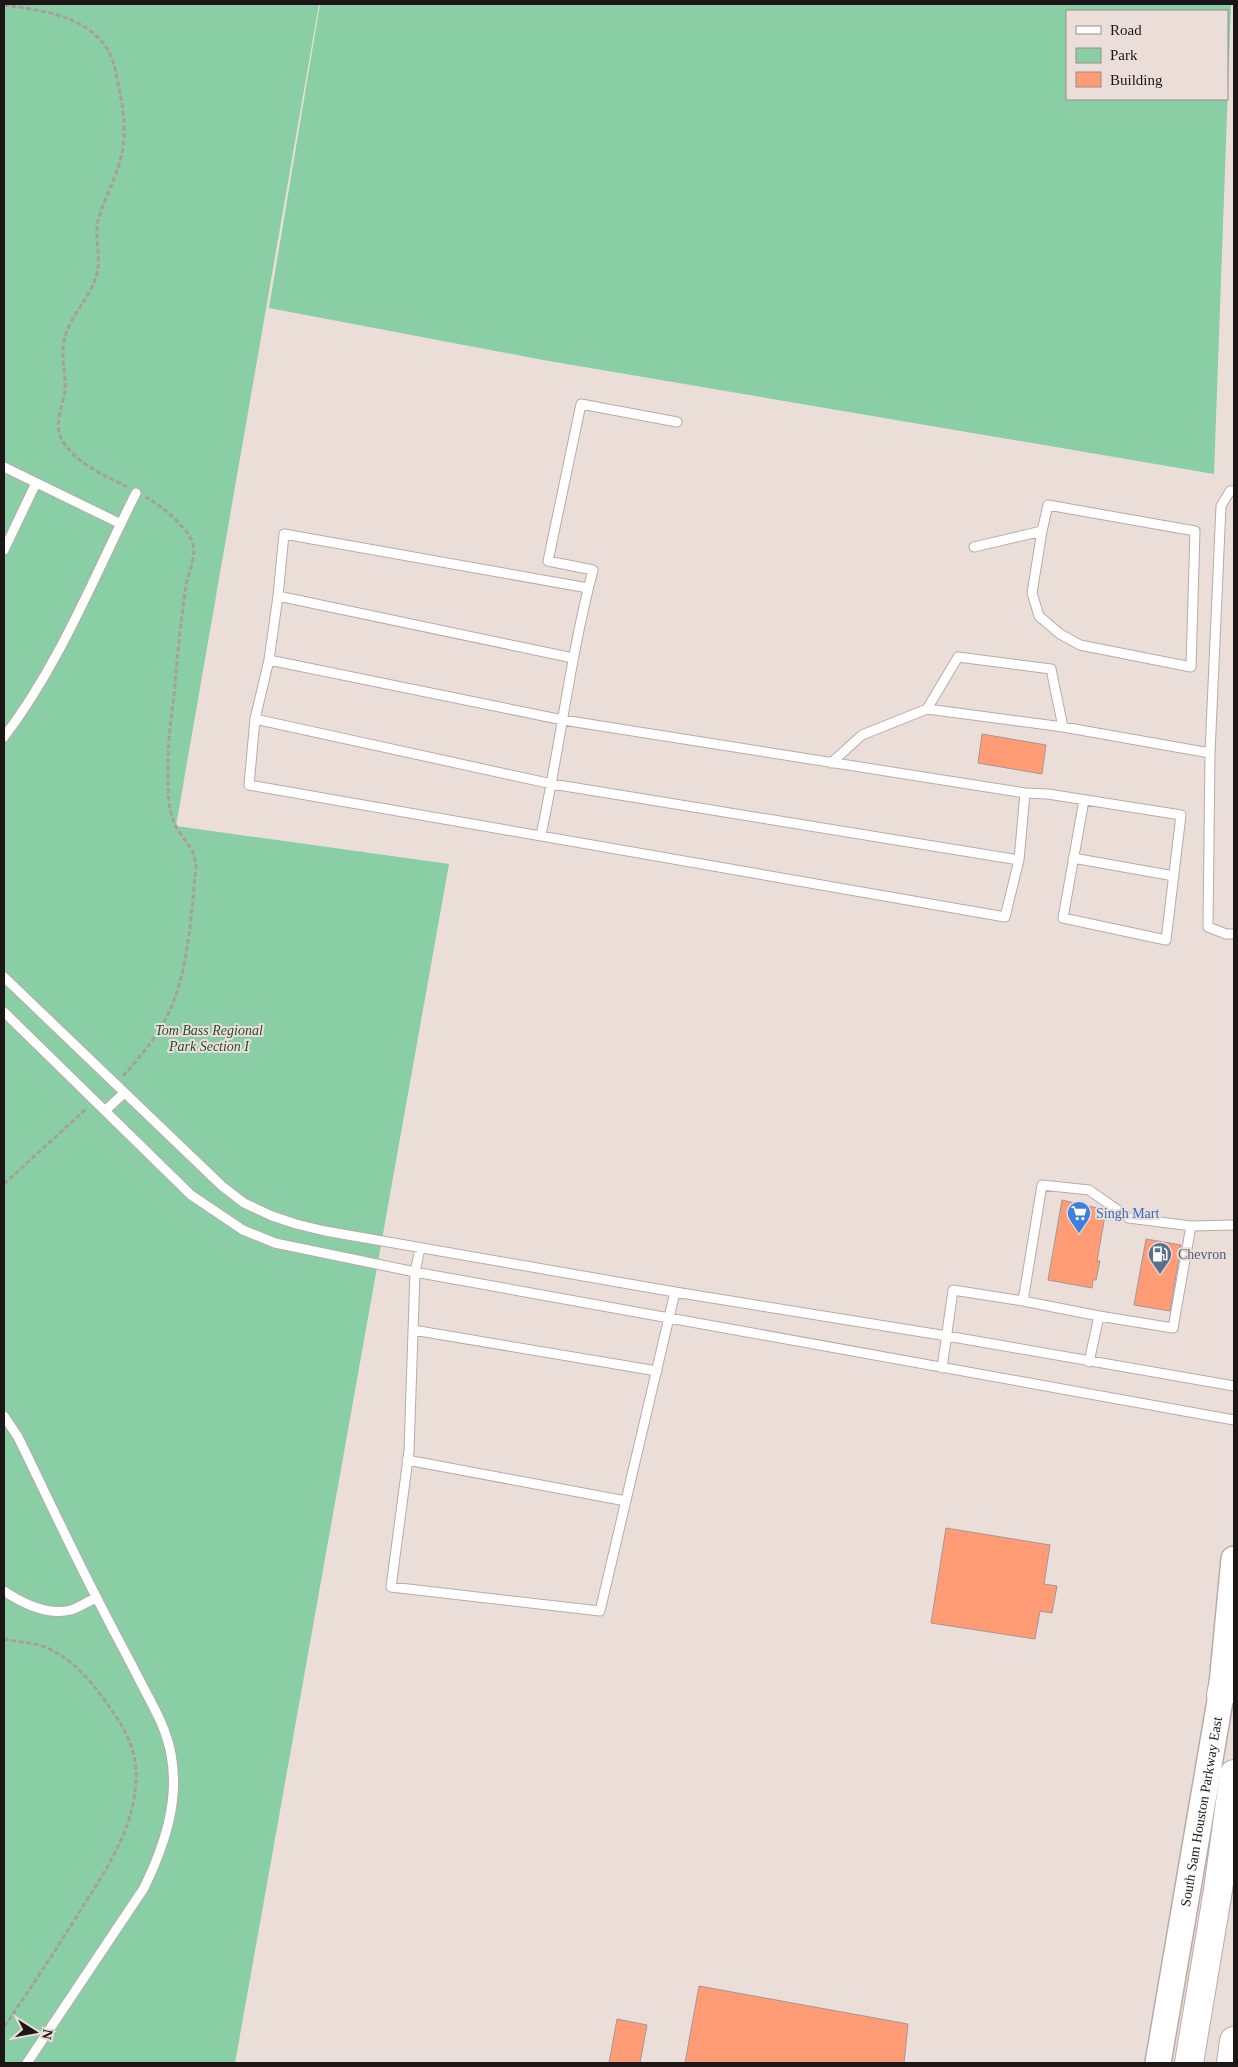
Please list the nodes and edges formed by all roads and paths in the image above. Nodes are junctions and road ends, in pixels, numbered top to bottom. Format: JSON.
{"nodes":[{"id":1,"x":677,"y":422,"type":"dead end"},
{"id":2,"x":4,"y":468,"type":"edge"},
{"id":3,"x":36,"y":483,"type":"junction"},
{"id":4,"x":1234,"y":491,"type":"edge"},
{"id":5,"x":136,"y":492,"type":"dead end"},
{"id":6,"x":120,"y":524,"type":"junction"},
{"id":7,"x":1042,"y":531,"type":"junction"},
{"id":8,"x":974,"y":547,"type":"dead end"},
{"id":9,"x":4,"y":550,"type":"edge"},
{"id":10,"x":588,"y":588,"type":"junction"},
{"id":11,"x":278,"y":596,"type":"junction"},
{"id":12,"x":573,"y":658,"type":"junction"},
{"id":13,"x":270,"y":660,"type":"junction"},
{"id":14,"x":927,"y":709,"type":"junction"},
{"id":15,"x":256,"y":719,"type":"junction"},
{"id":16,"x":562,"y":720,"type":"junction"},
{"id":17,"x":1063,"y":727,"type":"junction"},
{"id":18,"x":4,"y":737,"type":"edge"},
{"id":19,"x":1210,"y":753,"type":"junction"},
{"id":20,"x":831,"y":763,"type":"junction"},
{"id":21,"x":552,"y":784,"type":"junction"},
{"id":22,"x":1025,"y":793,"type":"junction"},
{"id":23,"x":1084,"y":800,"type":"junction"},
{"id":24,"x":541,"y":835,"type":"junction"},
{"id":25,"x":1073,"y":858,"type":"junction"},
{"id":26,"x":1020,"y":860,"type":"junction"},
{"id":27,"x":1174,"y":876,"type":"junction"},
{"id":28,"x":1234,"y":934,"type":"edge"},
{"id":29,"x":4,"y":976,"type":"edge"},
{"id":30,"x":4,"y":1012,"type":"edge"},
{"id":31,"x":124,"y":1093,"type":"junction"},
{"id":32,"x":95,"y":1101,"type":"junction"},
{"id":33,"x":105,"y":1111,"type":"junction"},
{"id":34,"x":4,"y":1184,"type":"edge"},
{"id":35,"x":1234,"y":1225,"type":"edge"},
{"id":36,"x":1191,"y":1226,"type":"junction"},
{"id":37,"x":420,"y":1248,"type":"junction"},
{"id":38,"x":415,"y":1272,"type":"junction"},
{"id":39,"x":675,"y":1292,"type":"junction"},
{"id":40,"x":1023,"y":1301,"type":"junction"},
{"id":41,"x":1099,"y":1316,"type":"junction"},
{"id":42,"x":669,"y":1318,"type":"junction"},
{"id":43,"x":413,"y":1330,"type":"junction"},
{"id":44,"x":948,"y":1336,"type":"junction"},
{"id":45,"x":1088,"y":1362,"type":"junction"},
{"id":46,"x":942,"y":1368,"type":"junction"},
{"id":47,"x":657,"y":1371,"type":"junction"},
{"id":48,"x":1234,"y":1386,"type":"edge"},
{"id":49,"x":4,"y":1416,"type":"edge"},
{"id":50,"x":1234,"y":1420,"type":"edge"},
{"id":51,"x":407,"y":1460,"type":"junction"},
{"id":52,"x":626,"y":1501,"type":"junction"},
{"id":53,"x":1234,"y":1559,"type":"edge"},
{"id":54,"x":4,"y":1591,"type":"edge"},
{"id":55,"x":96,"y":1598,"type":"junction"},
{"id":56,"x":1234,"y":1633,"type":"edge"},
{"id":57,"x":4,"y":1639,"type":"edge"},
{"id":58,"x":1221,"y":1695,"type":"junction"},
{"id":59,"x":1234,"y":1774,"type":"edge"},
{"id":60,"x":4,"y":2027,"type":"edge"},
{"id":61,"x":1234,"y":2041,"type":"edge"},
{"id":62,"x":27,"y":2063,"type":"edge"},
{"id":63,"x":1158,"y":2063,"type":"edge"},
{"id":64,"x":1189,"y":2063,"type":"edge"},
{"id":65,"x":1231,"y":2063,"type":"edge"}],
"edges":[{"from":1,"to":10,"type":"lane"},
{"from":2,"to":3,"type":"lane"},
{"from":3,"to":6,"type":"lane"},
{"from":3,"to":9,"type":"lane"},
{"from":4,"to":19,"type":"lane"},
{"from":5,"to":6,"type":"lane"},
{"from":6,"to":18,"type":"lane"},
{"from":7,"to":7,"type":"lane"},
{"from":7,"to":8,"type":"lane"},
{"from":10,"to":11,"type":"lane"},
{"from":10,"to":12,"type":"lane"},
{"from":11,"to":12,"type":"lane"},
{"from":11,"to":13,"type":"lane"},
{"from":12,"to":16,"type":"lane"},
{"from":13,"to":15,"type":"lane"},
{"from":13,"to":16,"type":"lane"},
{"from":14,"to":17,"type":"lane"},
{"from":14,"to":17,"type":"lane"},
{"from":14,"to":20,"type":"lane"},
{"from":15,"to":21,"type":"lane"},
{"from":15,"to":24,"type":"lane"},
{"from":16,"to":20,"type":"lane"},
{"from":16,"to":21,"type":"lane"},
{"from":17,"to":19,"type":"lane"},
{"from":19,"to":28,"type":"lane"},
{"from":20,"to":22,"type":"lane"},
{"from":21,"to":24,"type":"lane"},
{"from":21,"to":26,"type":"lane"},
{"from":22,"to":23,"type":"lane"},
{"from":22,"to":26,"type":"lane"},
{"from":23,"to":25,"type":"lane"},
{"from":23,"to":27,"type":"lane"},
{"from":24,"to":26,"type":"lane"},
{"from":25,"to":27,"type":"lane"},
{"from":25,"to":27,"type":"lane"},
{"from":29,"to":31,"type":"lane"},
{"from":30,"to":32,"type":"lane"},
{"from":31,"to":33,"type":"lane"},
{"from":31,"to":37,"type":"lane"},
{"from":32,"to":33,"type":"lane"},
{"from":32,"to":34,"type":"path"},
{"from":33,"to":38,"type":"lane"},
{"from":35,"to":36,"type":"lane"},
{"from":36,"to":40,"type":"lane"},
{"from":36,"to":41,"type":"lane"},
{"from":37,"to":38,"type":"lane"},
{"from":37,"to":39,"type":"lane"},
{"from":38,"to":42,"type":"lane"},
{"from":38,"to":43,"type":"lane"},
{"from":39,"to":42,"type":"lane"},
{"from":39,"to":44,"type":"lane"},
{"from":40,"to":41,"type":"lane"},
{"from":40,"to":44,"type":"lane"},
{"from":41,"to":45,"type":"lane"},
{"from":42,"to":46,"type":"lane"},
{"from":42,"to":47,"type":"lane"},
{"from":43,"to":47,"type":"lane"},
{"from":43,"to":51,"type":"lane"},
{"from":44,"to":45,"type":"lane"},
{"from":44,"to":46,"type":"lane"},
{"from":45,"to":48,"type":"lane"},
{"from":46,"to":50,"type":"lane"},
{"from":47,"to":52,"type":"lane"},
{"from":49,"to":55,"type":"lane"},
{"from":51,"to":52,"type":"lane"},
{"from":51,"to":52,"type":"lane"},
{"from":53,"to":58,"type":"main road","name":"South Sam Houston Parkway East"},
{"from":54,"to":55,"type":"lane"},
{"from":55,"to":62,"type":"lane"},
{"from":56,"to":58,"type":"highway"},
{"from":57,"to":60,"type":"path"},
{"from":58,"to":63,"type":"main road","name":"South Sam Houston Parkway East"},
{"from":59,"to":64,"type":"highway"},
{"from":61,"to":65,"type":"highway"}]}
